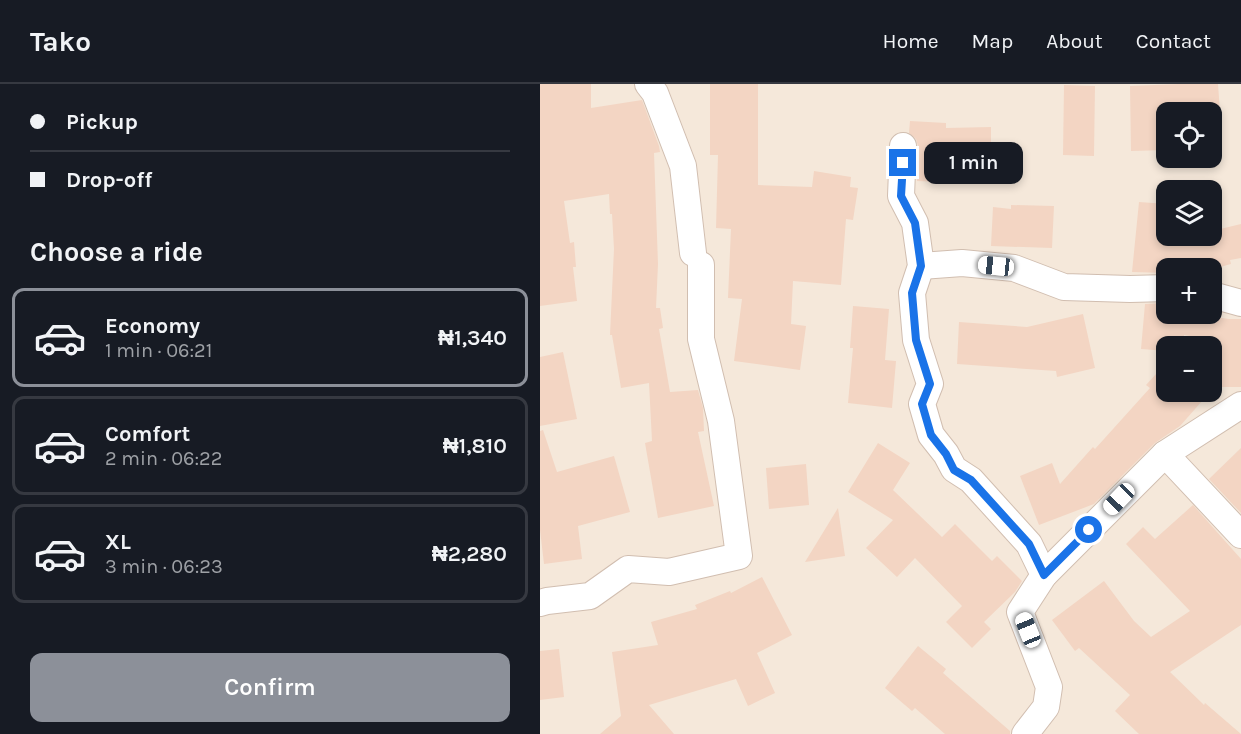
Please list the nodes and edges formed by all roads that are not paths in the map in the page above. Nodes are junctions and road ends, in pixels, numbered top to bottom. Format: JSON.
{"nodes":[{"id":1,"x":648,"y":84,"type":"edge"},
{"id":2,"x":903,"y":146,"type":"dead end"},
{"id":3,"x":921,"y":266,"type":"junction"},
{"id":4,"x":1156,"y":288,"type":"edge"},
{"id":5,"x":1222,"y":298,"type":"edge"},
{"id":6,"x":1241,"y":303,"type":"edge"},
{"id":7,"x":1241,"y":405,"type":"edge"},
{"id":8,"x":1165,"y":454,"type":"junction"},
{"id":9,"x":1241,"y":535,"type":"edge"},
{"id":10,"x":1044,"y":575,"type":"junction"},
{"id":11,"x":540,"y":603,"type":"edge"},
{"id":12,"x":1025,"y":734,"type":"edge"}],
"edges":[{"from":1,"to":11,"type":"street"},
{"from":2,"to":3,"type":"street"},
{"from":3,"to":4,"type":"street"},
{"from":3,"to":10,"type":"street"},
{"from":5,"to":6,"type":"street"},
{"from":7,"to":8,"type":"street"},
{"from":8,"to":9,"type":"street"},
{"from":8,"to":10,"type":"street"},
{"from":10,"to":12,"type":"street"}]}
